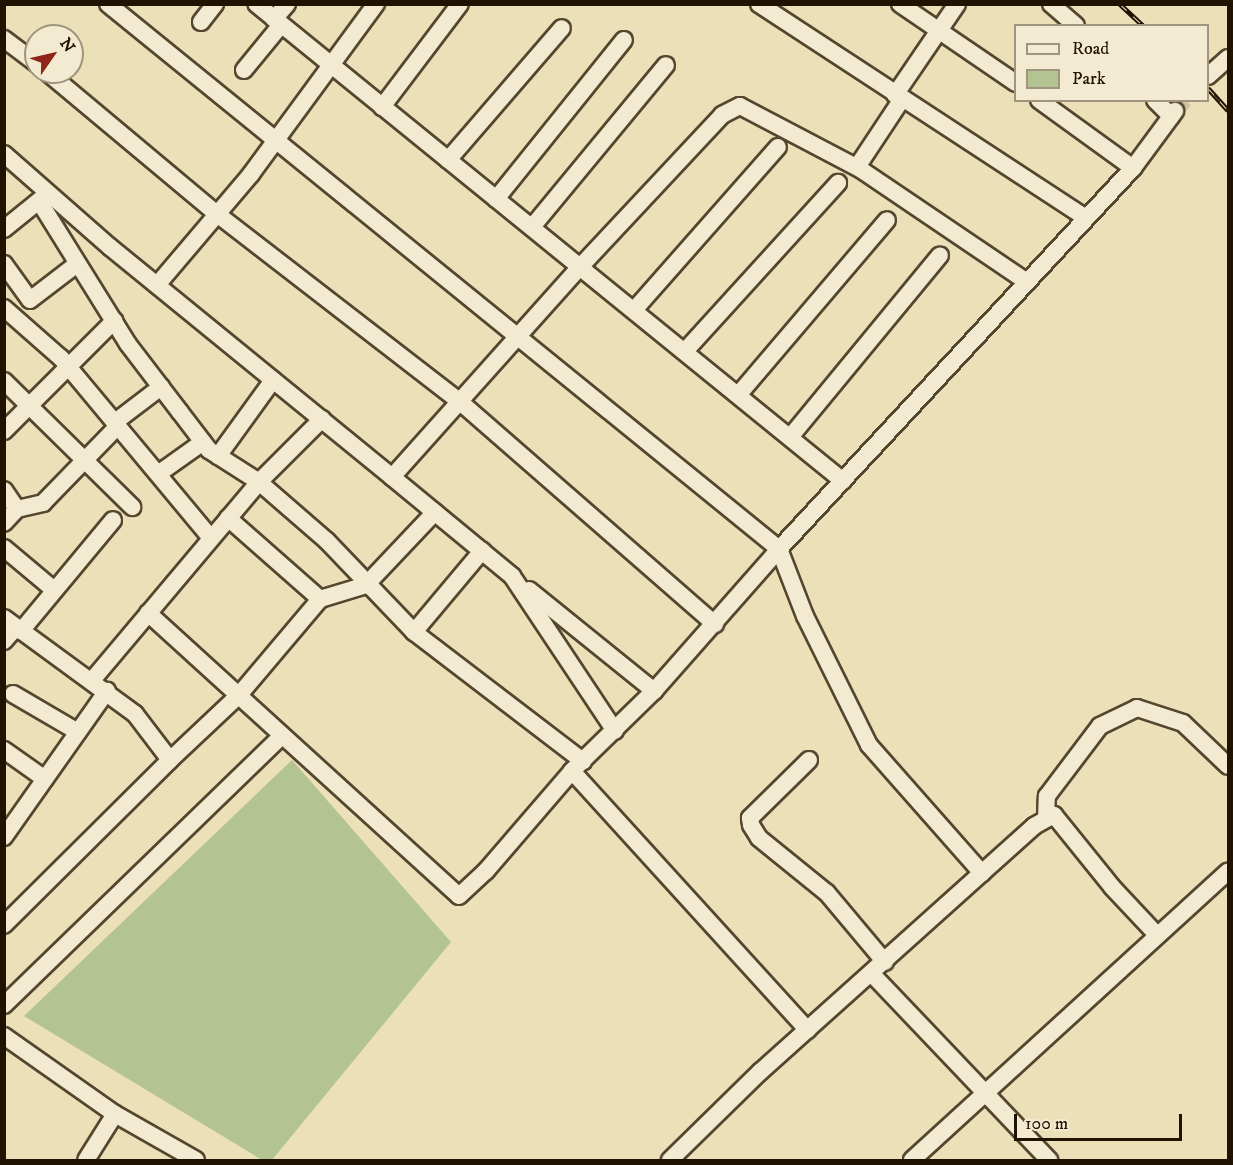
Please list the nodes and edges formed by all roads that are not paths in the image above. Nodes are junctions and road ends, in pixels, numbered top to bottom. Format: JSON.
{"nodes":[{"id":1,"x":108,"y":4,"type":"edge"},
{"id":2,"x":215,"y":4,"type":"edge"},
{"id":3,"x":256,"y":4,"type":"edge"},
{"id":4,"x":287,"y":4,"type":"edge"},
{"id":5,"x":376,"y":4,"type":"edge"},
{"id":6,"x":460,"y":4,"type":"edge"},
{"id":7,"x":759,"y":4,"type":"edge"},
{"id":8,"x":900,"y":4,"type":"edge"},
{"id":9,"x":957,"y":4,"type":"edge"},
{"id":10,"x":1052,"y":4,"type":"edge"},
{"id":11,"x":126,"y":10,"type":"edge"},
{"id":12,"x":201,"y":22,"type":"dead end"},
{"id":13,"x":278,"y":22,"type":"junction"},
{"id":14,"x":1074,"y":24,"type":"edge"},
{"id":15,"x":562,"y":28,"type":"dead end"},
{"id":16,"x":938,"y":31,"type":"junction"},
{"id":17,"x":4,"y":39,"type":"edge"},
{"id":18,"x":624,"y":40,"type":"dead end"},
{"id":19,"x":24,"y":54,"type":"edge"},
{"id":20,"x":1228,"y":58,"type":"edge"},
{"id":21,"x":329,"y":63,"type":"junction"},
{"id":22,"x":666,"y":65,"type":"dead end"},
{"id":23,"x":244,"y":70,"type":"dead end"},
{"id":24,"x":1209,"y":75,"type":"edge"},
{"id":25,"x":1014,"y":82,"type":"edge"},
{"id":26,"x":61,"y":84,"type":"edge"},
{"id":27,"x":898,"y":97,"type":"junction"},
{"id":28,"x":1042,"y":102,"type":"edge"},
{"id":29,"x":1158,"y":102,"type":"edge"},
{"id":30,"x":382,"y":106,"type":"junction"},
{"id":31,"x":276,"y":137,"type":"junction"},
{"id":32,"x":778,"y":147,"type":"dead end"},
{"id":33,"x":4,"y":154,"type":"edge"},
{"id":34,"x":448,"y":160,"type":"junction"},
{"id":35,"x":857,"y":167,"type":"junction"},
{"id":36,"x":1133,"y":168,"type":"junction"},
{"id":37,"x":838,"y":183,"type":"dead end"},
{"id":38,"x":44,"y":197,"type":"junction"},
{"id":39,"x":496,"y":199,"type":"junction"},
{"id":40,"x":218,"y":214,"type":"junction"},
{"id":41,"x":1086,"y":218,"type":"junction"},
{"id":42,"x":887,"y":220,"type":"dead end"},
{"id":43,"x":532,"y":227,"type":"junction"},
{"id":44,"x":4,"y":229,"type":"edge"},
{"id":45,"x":940,"y":255,"type":"dead end"},
{"id":46,"x":4,"y":264,"type":"edge"},
{"id":47,"x":77,"y":264,"type":"junction"},
{"id":48,"x":580,"y":267,"type":"junction"},
{"id":49,"x":1027,"y":282,"type":"junction"},
{"id":50,"x":157,"y":285,"type":"junction"},
{"id":51,"x":30,"y":300,"type":"junction"},
{"id":52,"x":635,"y":309,"type":"junction"},
{"id":53,"x":9,"y":317,"type":"edge"},
{"id":54,"x":114,"y":321,"type":"junction"},
{"id":55,"x":518,"y":334,"type":"junction"},
{"id":56,"x":686,"y":351,"type":"junction"},
{"id":57,"x":69,"y":367,"type":"junction"},
{"id":58,"x":273,"y":380,"type":"junction"},
{"id":59,"x":4,"y":381,"type":"edge"},
{"id":60,"x":161,"y":387,"type":"junction"},
{"id":61,"x":739,"y":394,"type":"junction"},
{"id":62,"x":458,"y":400,"type":"junction"},
{"id":63,"x":30,"y":406,"type":"junction"},
{"id":64,"x":321,"y":419,"type":"junction"},
{"id":65,"x":116,"y":424,"type":"junction"},
{"id":66,"x":4,"y":431,"type":"edge"},
{"id":67,"x":791,"y":436,"type":"junction"},
{"id":68,"x":203,"y":442,"type":"junction"},
{"id":69,"x":218,"y":456,"type":"junction"},
{"id":70,"x":87,"y":462,"type":"junction"},
{"id":71,"x":158,"y":474,"type":"junction"},
{"id":72,"x":392,"y":477,"type":"junction"},
{"id":73,"x":843,"y":481,"type":"junction"},
{"id":74,"x":259,"y":482,"type":"junction"},
{"id":75,"x":4,"y":490,"type":"edge"},
{"id":76,"x":132,"y":507,"type":"dead end"},
{"id":77,"x":17,"y":509,"type":"junction"},
{"id":78,"x":435,"y":512,"type":"junction"},
{"id":79,"x":228,"y":518,"type":"junction"},
{"id":80,"x":113,"y":520,"type":"dead end"},
{"id":81,"x":4,"y":523,"type":"edge"},
{"id":82,"x":210,"y":537,"type":"junction"},
{"id":83,"x":4,"y":548,"type":"edge"},
{"id":84,"x":779,"y":549,"type":"junction"},
{"id":85,"x":482,"y":551,"type":"junction"},
{"id":86,"x":512,"y":576,"type":"junction"},
{"id":87,"x":366,"y":585,"type":"junction"},
{"id":88,"x":53,"y":589,"type":"junction"},
{"id":89,"x":320,"y":599,"type":"junction"},
{"id":90,"x":148,"y":613,"type":"junction"},
{"id":91,"x":715,"y":624,"type":"junction"},
{"id":92,"x":14,"y":625,"type":"edge"},
{"id":93,"x":414,"y":632,"type":"junction"},
{"id":94,"x":4,"y":641,"type":"edge"},
{"id":95,"x":92,"y":680,"type":"junction"},
{"id":96,"x":107,"y":691,"type":"junction"},
{"id":97,"x":654,"y":691,"type":"junction"},
{"id":98,"x":13,"y":694,"type":"dead end"},
{"id":99,"x":239,"y":695,"type":"junction"},
{"id":100,"x":615,"y":731,"type":"junction"},
{"id":101,"x":78,"y":732,"type":"junction"},
{"id":102,"x":282,"y":735,"type":"junction"},
{"id":103,"x":4,"y":750,"type":"edge"},
{"id":104,"x":170,"y":760,"type":"junction"},
{"id":105,"x":808,"y":760,"type":"dead end"},
{"id":106,"x":577,"y":766,"type":"junction"},
{"id":107,"x":1228,"y":766,"type":"edge"},
{"id":108,"x":45,"y":779,"type":"junction"},
{"id":109,"x":1046,"y":819,"type":"junction"},
{"id":110,"x":6,"y":830,"type":"edge"},
{"id":111,"x":1228,"y":871,"type":"edge"},
{"id":112,"x":982,"y":873,"type":"junction"},
{"id":113,"x":4,"y":925,"type":"edge"},
{"id":114,"x":1158,"y":935,"type":"junction"},
{"id":115,"x":885,"y":962,"type":"junction"},
{"id":116,"x":872,"y":974,"type":"junction"},
{"id":117,"x":4,"y":1005,"type":"edge"},
{"id":118,"x":808,"y":1030,"type":"junction"},
{"id":119,"x":4,"y":1036,"type":"edge"},
{"id":120,"x":986,"y":1093,"type":"junction"},
{"id":121,"x":115,"y":1114,"type":"junction"},
{"id":122,"x":86,"y":1161,"type":"edge"},
{"id":123,"x":196,"y":1161,"type":"edge"},
{"id":124,"x":670,"y":1161,"type":"edge"},
{"id":125,"x":912,"y":1161,"type":"edge"},
{"id":126,"x":1048,"y":1161,"type":"edge"}],
"edges":[{"from":1,"to":11,"type":"street"},
{"from":2,"to":12,"type":"street"},
{"from":3,"to":13,"type":"street"},
{"from":4,"to":13,"type":"street"},
{"from":5,"to":21,"type":"street"},
{"from":6,"to":30,"type":"street"},
{"from":7,"to":27,"type":"street"},
{"from":8,"to":16,"type":"street"},
{"from":9,"to":16,"type":"street"},
{"from":10,"to":14,"type":"street"},
{"from":11,"to":31,"type":"street"},
{"from":13,"to":21,"type":"street"},
{"from":13,"to":23,"type":"street"},
{"from":15,"to":34,"type":"street"},
{"from":16,"to":25,"type":"street"},
{"from":16,"to":27,"type":"street"},
{"from":17,"to":19,"type":"street"},
{"from":18,"to":39,"type":"street"},
{"from":20,"to":24,"type":"street"},
{"from":21,"to":30,"type":"street"},
{"from":21,"to":31,"type":"street"},
{"from":22,"to":43,"type":"street"},
{"from":26,"to":40,"type":"street"},
{"from":27,"to":35,"type":"street"},
{"from":27,"to":41,"type":"street"},
{"from":28,"to":36,"type":"street"},
{"from":29,"to":36,"type":"street"},
{"from":30,"to":34,"type":"street"},
{"from":31,"to":40,"type":"street"},
{"from":31,"to":55,"type":"street"},
{"from":32,"to":52,"type":"street"},
{"from":33,"to":38,"type":"street"},
{"from":34,"to":39,"type":"street"},
{"from":35,"to":48,"type":"street"},
{"from":35,"to":49,"type":"street"},
{"from":36,"to":41,"type":"street"},
{"from":37,"to":56,"type":"street"},
{"from":38,"to":44,"type":"street"},
{"from":38,"to":47,"type":"street"},
{"from":38,"to":50,"type":"street"},
{"from":39,"to":43,"type":"street"},
{"from":40,"to":50,"type":"street"},
{"from":40,"to":62,"type":"street"},
{"from":41,"to":49,"type":"street"},
{"from":42,"to":61,"type":"street"},
{"from":43,"to":48,"type":"street"},
{"from":45,"to":67,"type":"street"},
{"from":46,"to":51,"type":"street"},
{"from":47,"to":51,"type":"street"},
{"from":47,"to":54,"type":"street"},
{"from":48,"to":52,"type":"street"},
{"from":48,"to":55,"type":"street"},
{"from":49,"to":73,"type":"street"},
{"from":50,"to":58,"type":"street"},
{"from":51,"to":53,"type":"street"},
{"from":52,"to":56,"type":"street"},
{"from":53,"to":57,"type":"street"},
{"from":54,"to":57,"type":"street"},
{"from":54,"to":60,"type":"street"},
{"from":55,"to":62,"type":"street"},
{"from":55,"to":84,"type":"street"},
{"from":56,"to":61,"type":"street"},
{"from":57,"to":63,"type":"street"},
{"from":57,"to":65,"type":"street"},
{"from":58,"to":64,"type":"street"},
{"from":58,"to":69,"type":"street"},
{"from":59,"to":63,"type":"street"},
{"from":60,"to":65,"type":"street"},
{"from":60,"to":68,"type":"street"},
{"from":61,"to":67,"type":"street"},
{"from":62,"to":72,"type":"street"},
{"from":62,"to":91,"type":"street"},
{"from":63,"to":66,"type":"street"},
{"from":63,"to":70,"type":"street"},
{"from":64,"to":72,"type":"street"},
{"from":64,"to":74,"type":"street"},
{"from":65,"to":70,"type":"street"},
{"from":65,"to":71,"type":"street"},
{"from":67,"to":73,"type":"street"},
{"from":68,"to":69,"type":"street"},
{"from":68,"to":71,"type":"street"},
{"from":69,"to":74,"type":"street"},
{"from":70,"to":76,"type":"street"},
{"from":70,"to":77,"type":"street"},
{"from":71,"to":82,"type":"street"},
{"from":72,"to":78,"type":"street"},
{"from":73,"to":84,"type":"street"},
{"from":74,"to":79,"type":"street"},
{"from":74,"to":87,"type":"street"},
{"from":75,"to":77,"type":"street"},
{"from":77,"to":81,"type":"street"},
{"from":78,"to":85,"type":"street"},
{"from":78,"to":87,"type":"street"},
{"from":79,"to":82,"type":"street"},
{"from":79,"to":89,"type":"street"},
{"from":80,"to":88,"type":"street"},
{"from":82,"to":90,"type":"street"},
{"from":83,"to":88,"type":"street"},
{"from":84,"to":91,"type":"street"},
{"from":84,"to":112,"type":"street"},
{"from":85,"to":86,"type":"street"},
{"from":85,"to":93,"type":"street"},
{"from":86,"to":97,"type":"street"},
{"from":86,"to":100,"type":"street"},
{"from":87,"to":89,"type":"street"},
{"from":87,"to":93,"type":"street"},
{"from":88,"to":92,"type":"street"},
{"from":89,"to":99,"type":"street"},
{"from":90,"to":95,"type":"street"},
{"from":90,"to":99,"type":"street"},
{"from":91,"to":97,"type":"street"},
{"from":92,"to":94,"type":"street"},
{"from":92,"to":95,"type":"street"},
{"from":93,"to":106,"type":"street"},
{"from":95,"to":96,"type":"street"},
{"from":96,"to":101,"type":"street"},
{"from":96,"to":104,"type":"street"},
{"from":97,"to":100,"type":"street"},
{"from":98,"to":101,"type":"street"},
{"from":99,"to":102,"type":"street"},
{"from":99,"to":104,"type":"street"},
{"from":100,"to":106,"type":"street"},
{"from":101,"to":108,"type":"street"},
{"from":102,"to":106,"type":"street"},
{"from":102,"to":117,"type":"street"},
{"from":103,"to":108,"type":"street"},
{"from":104,"to":113,"type":"street"},
{"from":105,"to":115,"type":"street"},
{"from":106,"to":118,"type":"street"},
{"from":107,"to":109,"type":"street"},
{"from":108,"to":110,"type":"street"},
{"from":109,"to":112,"type":"street"},
{"from":109,"to":114,"type":"street"},
{"from":111,"to":114,"type":"street"},
{"from":112,"to":115,"type":"street"},
{"from":114,"to":120,"type":"street"},
{"from":115,"to":116,"type":"street"},
{"from":116,"to":118,"type":"street"},
{"from":116,"to":120,"type":"street"},
{"from":118,"to":124,"type":"street"},
{"from":119,"to":121,"type":"street"},
{"from":120,"to":125,"type":"street"},
{"from":120,"to":126,"type":"street"},
{"from":121,"to":122,"type":"street"},
{"from":121,"to":123,"type":"street"}]}
